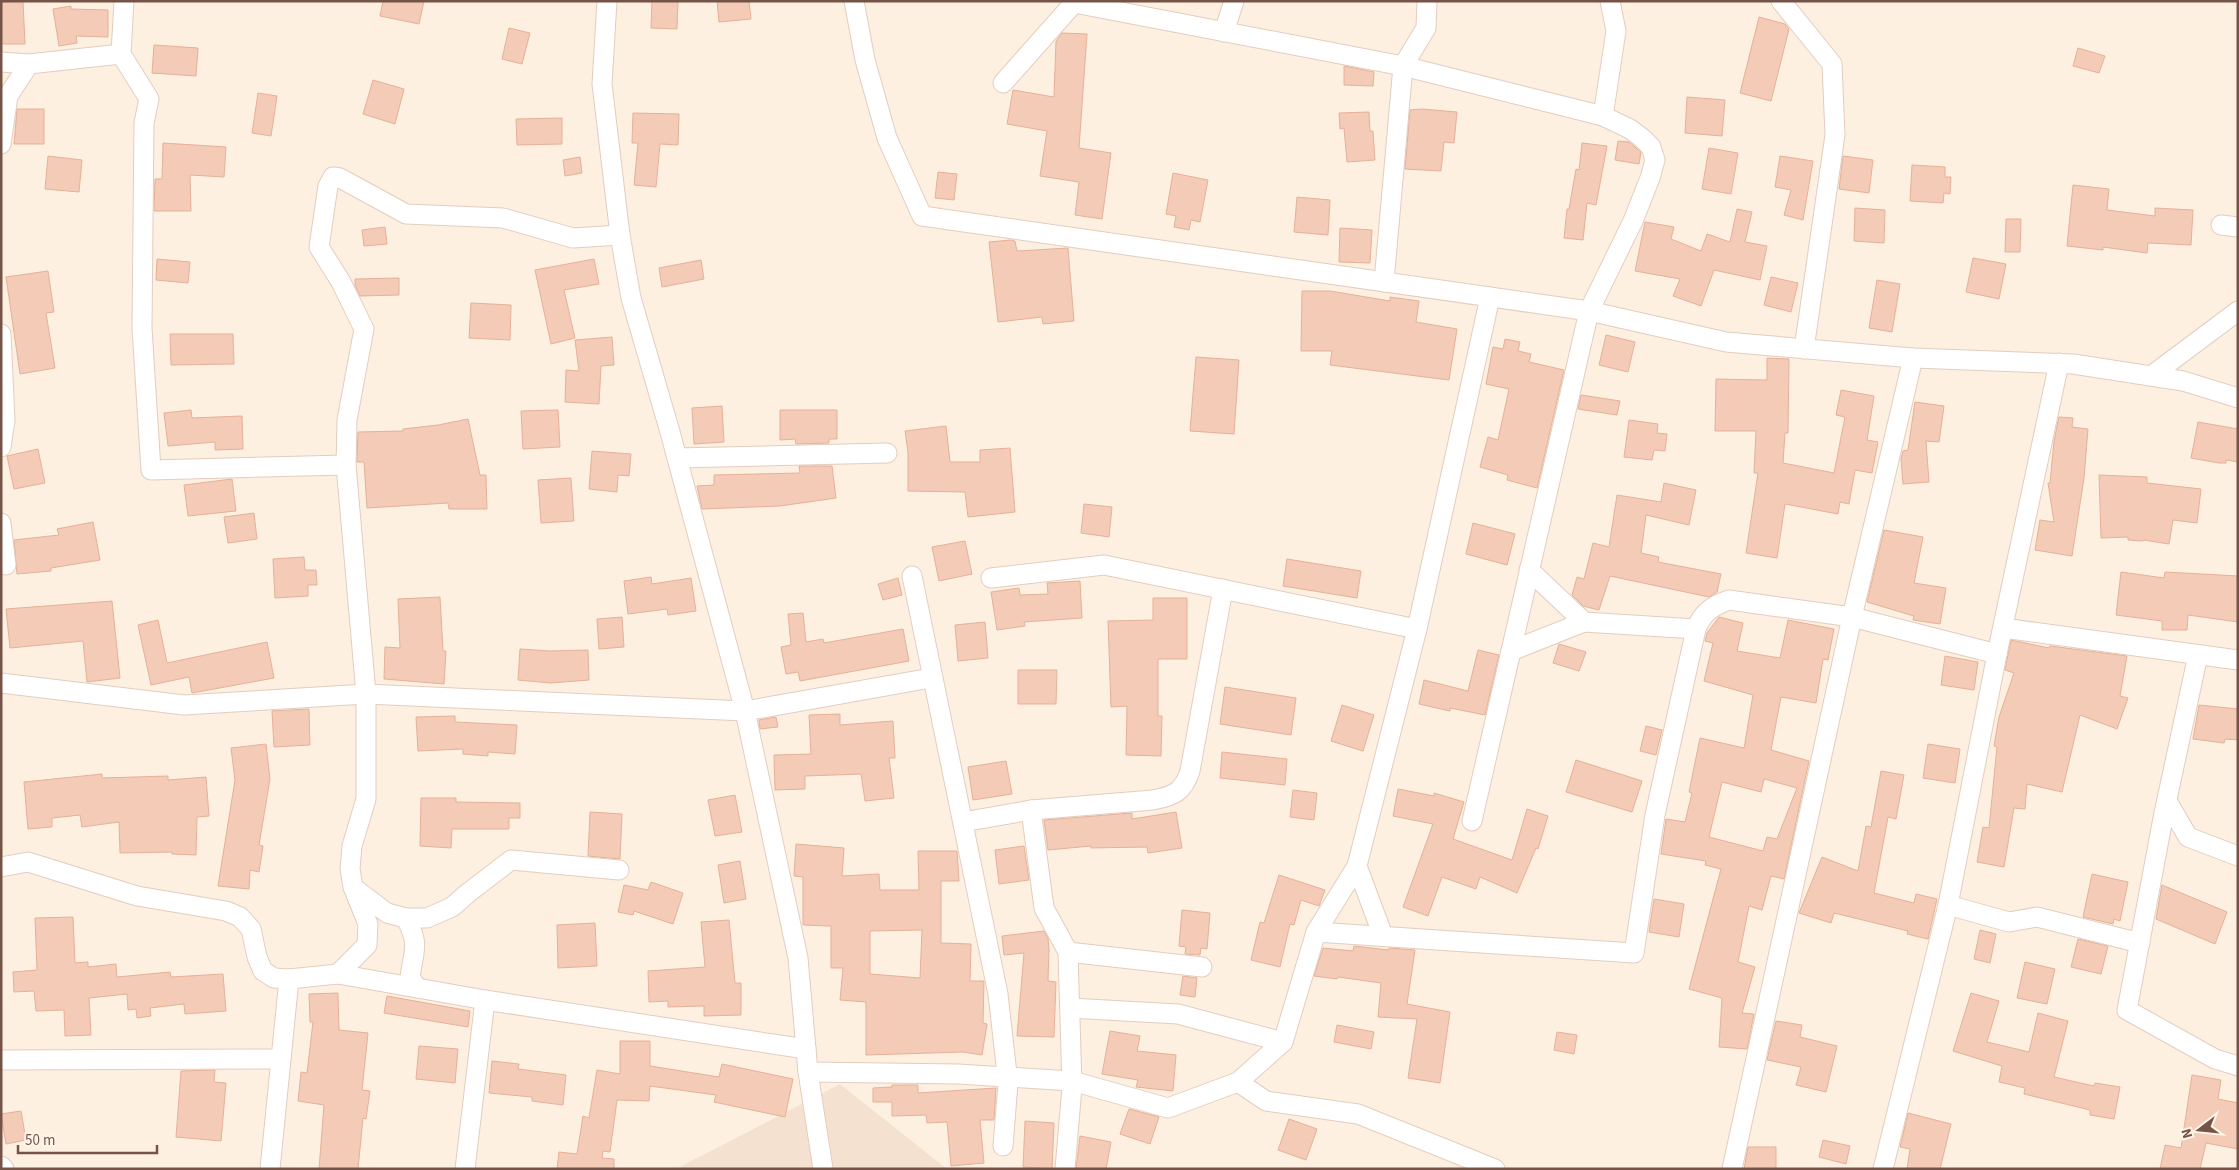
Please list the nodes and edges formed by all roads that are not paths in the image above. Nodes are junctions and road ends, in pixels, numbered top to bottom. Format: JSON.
{"nodes":[{"id":1,"x":124,"y":1,"type":"edge"},
{"id":2,"x":607,"y":1,"type":"edge"},
{"id":3,"x":854,"y":1,"type":"edge"},
{"id":4,"x":1234,"y":1,"type":"edge"},
{"id":5,"x":1427,"y":1,"type":"edge"},
{"id":6,"x":1610,"y":1,"type":"edge"},
{"id":7,"x":1781,"y":1,"type":"edge"},
{"id":8,"x":1073,"y":2,"type":"edge"},
{"id":9,"x":1224,"y":32,"type":"junction"},
{"id":10,"x":121,"y":54,"type":"junction"},
{"id":11,"x":1,"y":62,"type":"edge"},
{"id":12,"x":29,"y":64,"type":"junction"},
{"id":13,"x":1403,"y":66,"type":"junction"},
{"id":14,"x":1003,"y":83,"type":"dead end"},
{"id":15,"x":1603,"y":116,"type":"junction"},
{"id":16,"x":1,"y":144,"type":"edge"},
{"id":17,"x":620,"y":235,"type":"junction"},
{"id":18,"x":1384,"y":282,"type":"junction"},
{"id":19,"x":1490,"y":297,"type":"junction"},
{"id":20,"x":1589,"y":311,"type":"junction"},
{"id":21,"x":2238,"y":312,"type":"edge"},
{"id":22,"x":1,"y":334,"type":"edge"},
{"id":23,"x":1804,"y":349,"type":"junction"},
{"id":24,"x":1913,"y":358,"type":"junction"},
{"id":25,"x":2059,"y":363,"type":"junction"},
{"id":26,"x":2151,"y":376,"type":"junction"},
{"id":27,"x":2238,"y":398,"type":"edge"},
{"id":28,"x":1,"y":447,"type":"edge"},
{"id":29,"x":886,"y":452,"type":"dead end"},
{"id":30,"x":677,"y":458,"type":"junction"},
{"id":31,"x":346,"y":466,"type":"junction"},
{"id":32,"x":1,"y":522,"type":"edge"},
{"id":33,"x":6,"y":565,"type":"dead end"},
{"id":34,"x":1530,"y":570,"type":"junction"},
{"id":35,"x":912,"y":576,"type":"dead end"},
{"id":36,"x":991,"y":578,"type":"dead end"},
{"id":37,"x":1223,"y":589,"type":"junction"},
{"id":38,"x":1852,"y":617,"type":"junction"},
{"id":39,"x":1584,"y":622,"type":"junction"},
{"id":40,"x":2002,"y":628,"type":"junction"},
{"id":41,"x":1417,"y":629,"type":"junction"},
{"id":42,"x":1696,"y":629,"type":"junction"},
{"id":43,"x":1511,"y":651,"type":"junction"},
{"id":44,"x":1997,"y":654,"type":"junction"},
{"id":45,"x":2198,"y":655,"type":"junction"},
{"id":46,"x":2238,"y":660,"type":"edge"},
{"id":47,"x":931,"y":678,"type":"junction"},
{"id":48,"x":1,"y":683,"type":"edge"},
{"id":49,"x":366,"y":694,"type":"junction"},
{"id":50,"x":745,"y":711,"type":"junction"},
{"id":51,"x":2167,"y":801,"type":"junction"},
{"id":52,"x":1031,"y":810,"type":"junction"},
{"id":53,"x":1472,"y":821,"type":"dead end"},
{"id":54,"x":963,"y":822,"type":"junction"},
{"id":55,"x":2238,"y":856,"type":"edge"},
{"id":56,"x":1357,"y":866,"type":"junction"},
{"id":57,"x":1,"y":867,"type":"edge"},
{"id":58,"x":619,"y":870,"type":"dead end"},
{"id":59,"x":353,"y":887,"type":"junction"},
{"id":60,"x":1948,"y":905,"type":"junction"},
{"id":61,"x":406,"y":918,"type":"junction"},
{"id":62,"x":1316,"y":932,"type":"junction"},
{"id":63,"x":1383,"y":936,"type":"junction"},
{"id":64,"x":2140,"y":943,"type":"junction"},
{"id":65,"x":1068,"y":952,"type":"junction"},
{"id":66,"x":1202,"y":966,"type":"dead end"},
{"id":67,"x":338,"y":974,"type":"junction"},
{"id":68,"x":288,"y":979,"type":"junction"},
{"id":69,"x":417,"y":988,"type":"junction"},
{"id":70,"x":485,"y":1000,"type":"junction"},
{"id":71,"x":1070,"y":1008,"type":"junction"},
{"id":72,"x":1282,"y":1042,"type":"junction"},
{"id":73,"x":806,"y":1049,"type":"junction"},
{"id":74,"x":281,"y":1059,"type":"junction"},
{"id":75,"x":1,"y":1060,"type":"edge"},
{"id":76,"x":2238,"y":1066,"type":"edge"},
{"id":77,"x":808,"y":1072,"type":"junction"},
{"id":78,"x":1008,"y":1077,"type":"junction"},
{"id":79,"x":1072,"y":1081,"type":"junction"},
{"id":80,"x":1238,"y":1082,"type":"junction"},
{"id":81,"x":1003,"y":1146,"type":"dead end"},
{"id":82,"x":1,"y":1166,"type":"edge"},
{"id":83,"x":4,"y":1169,"type":"edge"},
{"id":84,"x":270,"y":1169,"type":"edge"},
{"id":85,"x":465,"y":1169,"type":"edge"},
{"id":86,"x":823,"y":1169,"type":"edge"},
{"id":87,"x":1065,"y":1169,"type":"edge"},
{"id":88,"x":1495,"y":1169,"type":"edge"},
{"id":89,"x":1732,"y":1169,"type":"edge"},
{"id":90,"x":1883,"y":1169,"type":"edge"}],
"edges":[{"from":1,"to":10,"type":"street"},
{"from":2,"to":17,"type":"street"},
{"from":3,"to":18,"type":"street"},
{"from":4,"to":9,"type":"street"},
{"from":5,"to":13,"type":"street"},
{"from":6,"to":15,"type":"street"},
{"from":7,"to":23,"type":"street"},
{"from":8,"to":9,"type":"street"},
{"from":8,"to":14,"type":"street"},
{"from":9,"to":13,"type":"street"},
{"from":10,"to":12,"type":"street"},
{"from":10,"to":31,"type":"street"},
{"from":11,"to":12,"type":"street"},
{"from":12,"to":16,"type":"street"},
{"from":13,"to":15,"type":"street"},
{"from":13,"to":18,"type":"street"},
{"from":15,"to":20,"type":"street"},
{"from":17,"to":30,"type":"street"},
{"from":17,"to":31,"type":"street"},
{"from":18,"to":19,"type":"street"},
{"from":19,"to":20,"type":"street"},
{"from":19,"to":41,"type":"street"},
{"from":20,"to":23,"type":"street"},
{"from":20,"to":34,"type":"street"},
{"from":21,"to":26,"type":"street"},
{"from":22,"to":28,"type":"street"},
{"from":23,"to":24,"type":"street"},
{"from":24,"to":25,"type":"street"},
{"from":24,"to":38,"type":"street"},
{"from":25,"to":26,"type":"street"},
{"from":25,"to":40,"type":"street"},
{"from":26,"to":27,"type":"street"},
{"from":29,"to":30,"type":"street"},
{"from":30,"to":50,"type":"street"},
{"from":31,"to":49,"type":"street"},
{"from":32,"to":33,"type":"street"},
{"from":34,"to":39,"type":"street"},
{"from":34,"to":43,"type":"street"},
{"from":35,"to":47,"type":"street"},
{"from":36,"to":37,"type":"street"},
{"from":37,"to":41,"type":"street"},
{"from":37,"to":52,"type":"street"},
{"from":38,"to":42,"type":"street"},
{"from":38,"to":44,"type":"street"},
{"from":38,"to":89,"type":"street"},
{"from":39,"to":42,"type":"street"},
{"from":39,"to":43,"type":"street"},
{"from":40,"to":44,"type":"street"},
{"from":40,"to":45,"type":"street"},
{"from":41,"to":56,"type":"street"},
{"from":42,"to":63,"type":"street"},
{"from":43,"to":53,"type":"street"},
{"from":44,"to":60,"type":"street"},
{"from":45,"to":46,"type":"street"},
{"from":45,"to":51,"type":"street"},
{"from":47,"to":50,"type":"street"},
{"from":47,"to":54,"type":"street"},
{"from":48,"to":49,"type":"street"},
{"from":49,"to":50,"type":"street"},
{"from":49,"to":59,"type":"street"},
{"from":50,"to":73,"type":"street"},
{"from":51,"to":55,"type":"street"},
{"from":51,"to":64,"type":"street"},
{"from":52,"to":54,"type":"street"},
{"from":52,"to":65,"type":"street"},
{"from":54,"to":78,"type":"street"},
{"from":56,"to":62,"type":"street"},
{"from":56,"to":63,"type":"street"},
{"from":57,"to":68,"type":"street"},
{"from":58,"to":61,"type":"street"},
{"from":59,"to":61,"type":"street"},
{"from":59,"to":67,"type":"street"},
{"from":60,"to":64,"type":"street"},
{"from":60,"to":90,"type":"street"},
{"from":61,"to":69,"type":"street"},
{"from":62,"to":63,"type":"street"},
{"from":62,"to":72,"type":"street"},
{"from":64,"to":76,"type":"street"},
{"from":65,"to":66,"type":"street"},
{"from":65,"to":71,"type":"street"},
{"from":67,"to":68,"type":"street"},
{"from":67,"to":69,"type":"street"},
{"from":68,"to":74,"type":"street"},
{"from":69,"to":70,"type":"street"},
{"from":70,"to":73,"type":"street"},
{"from":70,"to":85,"type":"street"},
{"from":71,"to":72,"type":"street"},
{"from":71,"to":79,"type":"street"},
{"from":72,"to":80,"type":"street"},
{"from":73,"to":77,"type":"street"},
{"from":74,"to":75,"type":"street"},
{"from":74,"to":84,"type":"street"},
{"from":77,"to":78,"type":"street"},
{"from":77,"to":86,"type":"street"},
{"from":78,"to":79,"type":"street"},
{"from":78,"to":81,"type":"street"},
{"from":79,"to":80,"type":"street"},
{"from":79,"to":87,"type":"street"},
{"from":80,"to":88,"type":"street"},
{"from":82,"to":83,"type":"street"}]}
